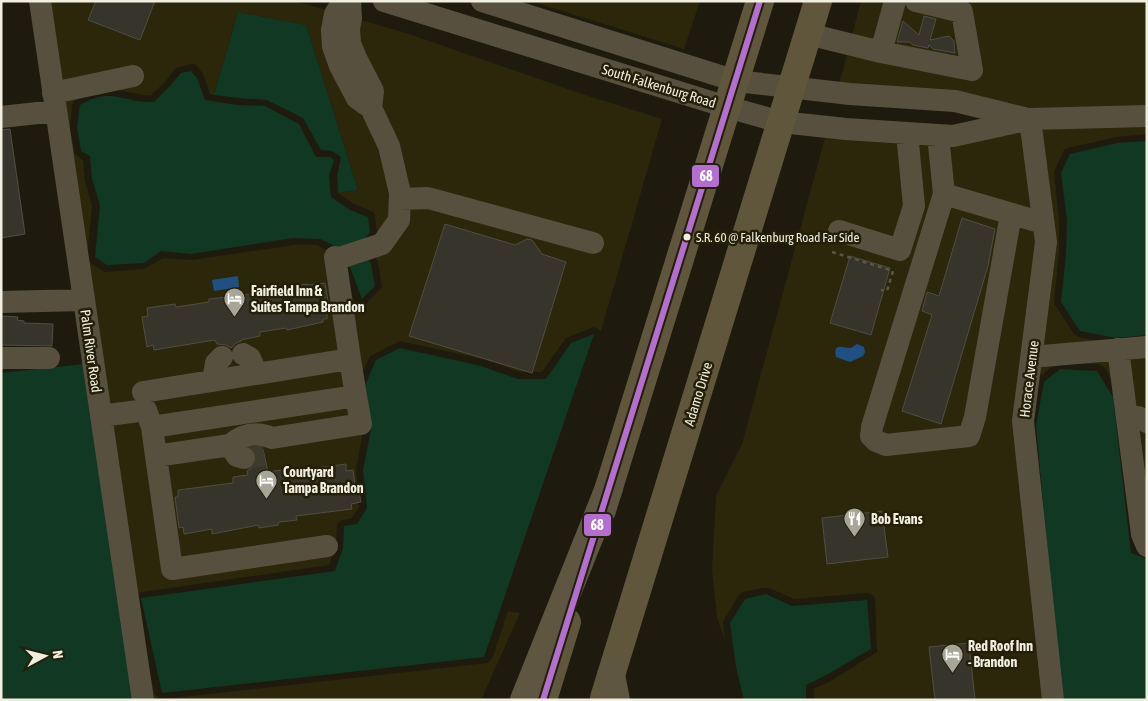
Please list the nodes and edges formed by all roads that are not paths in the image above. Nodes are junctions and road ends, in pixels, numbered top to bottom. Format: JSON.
{"nodes":[{"id":1,"x":40,"y":1,"type":"edge"},
{"id":2,"x":342,"y":1,"type":"edge"},
{"id":3,"x":350,"y":1,"type":"edge"},
{"id":4,"x":384,"y":1,"type":"edge"},
{"id":5,"x":482,"y":1,"type":"edge"},
{"id":6,"x":540,"y":1,"type":"edge"},
{"id":7,"x":760,"y":1,"type":"edge"},
{"id":8,"x":818,"y":1,"type":"edge"},
{"id":9,"x":895,"y":1,"type":"edge"},
{"id":10,"x":916,"y":1,"type":"edge"},
{"id":11,"x":563,"y":26,"type":"junction"},
{"id":12,"x":808,"y":34,"type":"junction"},
{"id":13,"x":882,"y":52,"type":"junction"},
{"id":14,"x":945,"y":66,"type":"junction"},
{"id":15,"x":133,"y":76,"type":"dead end"},
{"id":16,"x":736,"y":81,"type":"junction"},
{"id":17,"x":791,"y":88,"type":"junction"},
{"id":18,"x":943,"y":100,"type":"junction"},
{"id":19,"x":55,"y":102,"type":"junction"},
{"id":20,"x":727,"y":107,"type":"junction"},
{"id":21,"x":371,"y":108,"type":"junction"},
{"id":22,"x":1147,"y":116,"type":"edge"},
{"id":23,"x":1,"y":117,"type":"edge"},
{"id":24,"x":1030,"y":119,"type":"junction"},
{"id":25,"x":781,"y":122,"type":"junction"},
{"id":26,"x":907,"y":133,"type":"junction"},
{"id":27,"x":938,"y":135,"type":"junction"},
{"id":28,"x":944,"y":194,"type":"junction"},
{"id":29,"x":400,"y":198,"type":"junction"},
{"id":30,"x":1011,"y":214,"type":"junction"},
{"id":31,"x":1044,"y":223,"type":"junction"},
{"id":32,"x":839,"y":231,"type":"dead end"},
{"id":33,"x":593,"y":243,"type":"dead end"},
{"id":34,"x":84,"y":300,"type":"junction"},
{"id":35,"x":1,"y":302,"type":"edge"},
{"id":36,"x":1147,"y":347,"type":"edge"},
{"id":37,"x":1118,"y":349,"type":"junction"},
{"id":38,"x":1031,"y":357,"type":"junction"},
{"id":39,"x":1,"y":358,"type":"edge"},
{"id":40,"x":49,"y":358,"type":"dead end"},
{"id":41,"x":350,"y":359,"type":"junction"},
{"id":42,"x":257,"y":374,"type":"junction"},
{"id":43,"x":213,"y":381,"type":"junction"},
{"id":44,"x":143,"y":392,"type":"dead end"},
{"id":45,"x":356,"y":396,"type":"junction"},
{"id":46,"x":101,"y":416,"type":"junction"},
{"id":47,"x":1137,"y":420,"type":"edge"},
{"id":48,"x":152,"y":427,"type":"junction"},
{"id":49,"x":156,"y":456,"type":"junction"},
{"id":50,"x":1140,"y":458,"type":"edge"},
{"id":51,"x":609,"y":488,"type":"junction"},
{"id":52,"x":327,"y":546,"type":"dead end"},
{"id":53,"x":1147,"y":546,"type":"edge"},
{"id":54,"x":610,"y":691,"type":"edge"},
{"id":55,"x":143,"y":700,"type":"edge"},
{"id":56,"x":524,"y":700,"type":"edge"},
{"id":57,"x":542,"y":700,"type":"edge"},
{"id":58,"x":1053,"y":700,"type":"edge"}],
"edges":[{"from":1,"to":19,"type":"street","name":"Palm River Road"},
{"from":2,"to":21,"type":"street"},
{"from":3,"to":21,"type":"street"},
{"from":4,"to":20,"type":"street","name":"South Falkenburg Road"},
{"from":5,"to":11,"type":"street","name":"South Falkenburg Road"},
{"from":6,"to":11,"type":"street"},
{"from":7,"to":16,"type":"main road"},
{"from":8,"to":12,"type":"main road","name":"Adamo Drive"},
{"from":9,"to":13,"type":"street"},
{"from":10,"to":14,"type":"street"},
{"from":11,"to":16,"type":"street","name":"South Falkenburg Road"},
{"from":12,"to":13,"type":"street"},
{"from":12,"to":17,"type":"main road","name":"Adamo Drive"},
{"from":13,"to":14,"type":"street"},
{"from":14,"to":18,"type":"street"},
{"from":15,"to":19,"type":"street"},
{"from":16,"to":17,"type":"street","name":"South Falkenburg Road"},
{"from":16,"to":20,"type":"main road"},
{"from":17,"to":18,"type":"street","name":"South Falkenburg Road"},
{"from":17,"to":25,"type":"main road","name":"Adamo Drive"},
{"from":18,"to":24,"type":"street","name":"South Falkenburg Road"},
{"from":19,"to":23,"type":"street"},
{"from":19,"to":34,"type":"street","name":"Palm River Road"},
{"from":20,"to":25,"type":"street","name":"South Falkenburg Road"},
{"from":20,"to":51,"type":"main road"},
{"from":21,"to":29,"type":"street"},
{"from":22,"to":24,"type":"street","name":"South Falkenburg Road"},
{"from":24,"to":27,"type":"street","name":"South Falkenburg Road"},
{"from":24,"to":31,"type":"street","name":"Horace Avenue"},
{"from":25,"to":26,"type":"street","name":"South Falkenburg Road"},
{"from":25,"to":54,"type":"main road","name":"Adamo Drive"},
{"from":26,"to":27,"type":"street","name":"South Falkenburg Road"},
{"from":26,"to":32,"type":"street"},
{"from":27,"to":28,"type":"street"},
{"from":28,"to":30,"type":"street"},
{"from":28,"to":30,"type":"street"},
{"from":29,"to":33,"type":"street"},
{"from":29,"to":41,"type":"street"},
{"from":30,"to":31,"type":"street"},
{"from":31,"to":38,"type":"street","name":"Horace Avenue"},
{"from":34,"to":35,"type":"street"},
{"from":34,"to":46,"type":"street","name":"Palm River Road"},
{"from":36,"to":37,"type":"street"},
{"from":37,"to":38,"type":"street"},
{"from":37,"to":47,"type":"street"},
{"from":38,"to":58,"type":"street","name":"Horace Avenue"},
{"from":39,"to":40,"type":"street"},
{"from":41,"to":42,"type":"street"},
{"from":41,"to":45,"type":"street"},
{"from":42,"to":43,"type":"street"},
{"from":42,"to":43,"type":"street"},
{"from":43,"to":44,"type":"street"},
{"from":45,"to":48,"type":"street"},
{"from":45,"to":49,"type":"street"},
{"from":46,"to":48,"type":"street"},
{"from":46,"to":55,"type":"street","name":"Palm River Road"},
{"from":47,"to":50,"type":"street"},
{"from":48,"to":49,"type":"street"},
{"from":49,"to":52,"type":"street"},
{"from":50,"to":53,"type":"street"},
{"from":51,"to":56,"type":"highway"},
{"from":51,"to":57,"type":"main road"}]}
